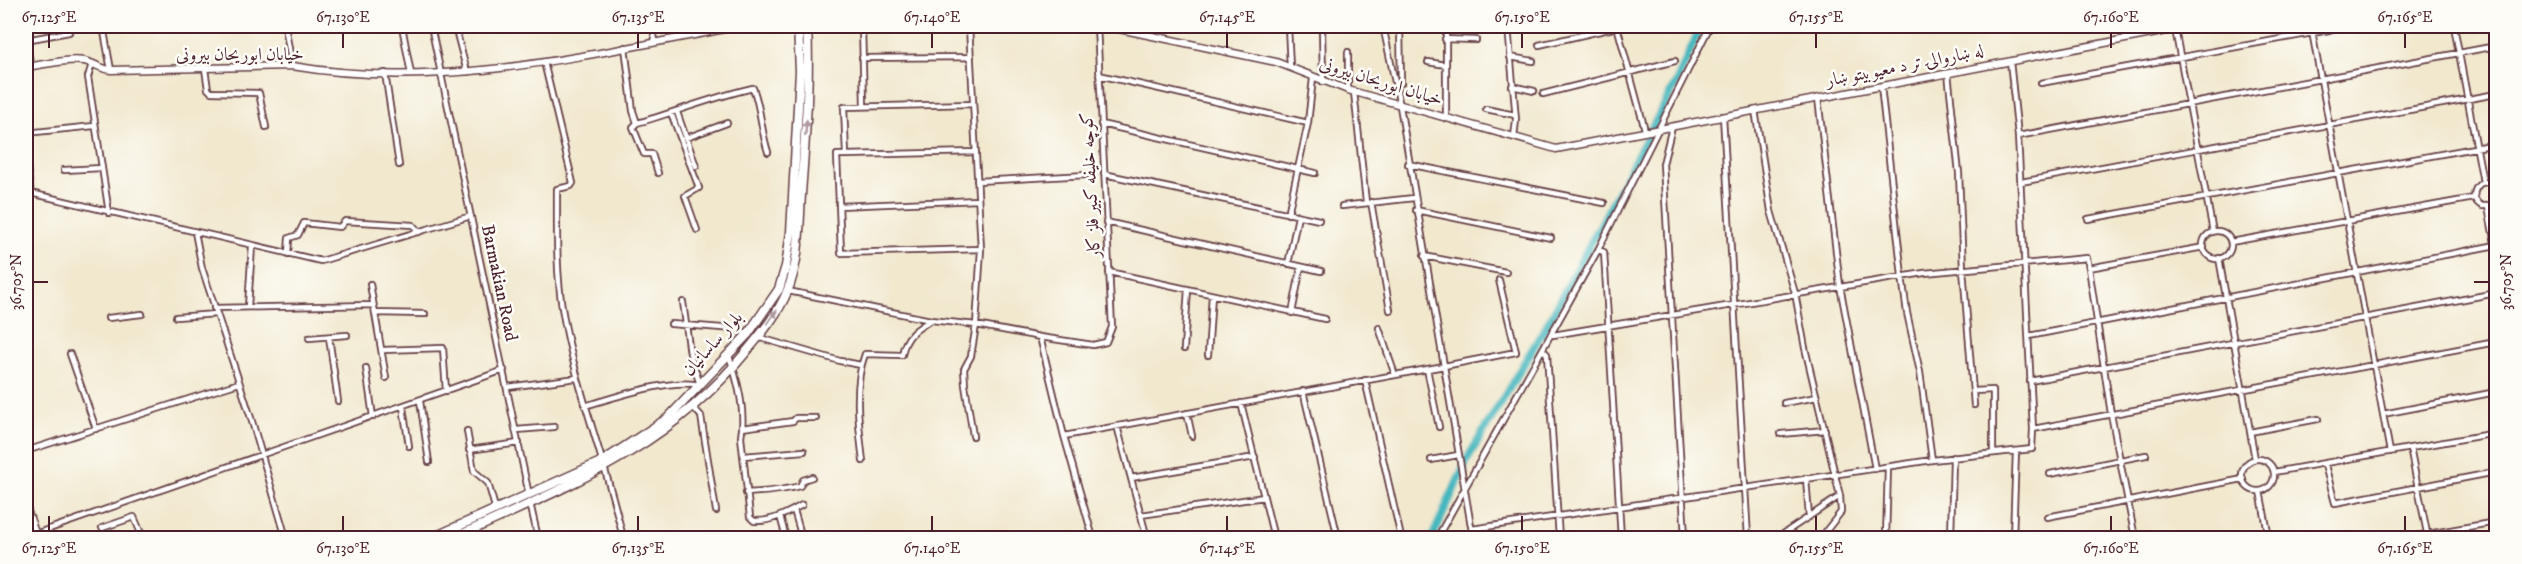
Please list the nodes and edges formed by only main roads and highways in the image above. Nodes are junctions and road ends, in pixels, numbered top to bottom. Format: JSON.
{"nodes":[{"id":1,"x":798,"y":26,"type":"edge"},
{"id":2,"x":807,"y":26,"type":"edge"},
{"id":3,"x":784,"y":290,"type":"junction"},
{"id":4,"x":604,"y":465,"type":"junction"},
{"id":5,"x":530,"y":500,"type":"junction"},
{"id":6,"x":432,"y":538,"type":"edge"},
{"id":7,"x":454,"y":538,"type":"edge"}],
"edges":[{"from":1,"to":3,"type":"highway","name":"بلوار ساسانیان"},
{"from":3,"to":2,"type":"highway","name":"بلوار ساسانیان","one_way":true},
{"from":3,"to":4,"type":"highway","name":"بلوار ساسانیان"},
{"from":4,"to":3,"type":"highway","name":"بلوار ساسانیان","one_way":true},
{"from":4,"to":5,"type":"highway","name":"بلوار ساسانیان"},
{"from":5,"to":6,"type":"highway","name":"بلوار ساسانیان"},
{"from":5,"to":7,"type":"highway","name":"بلوار ساسانیان"}]}
